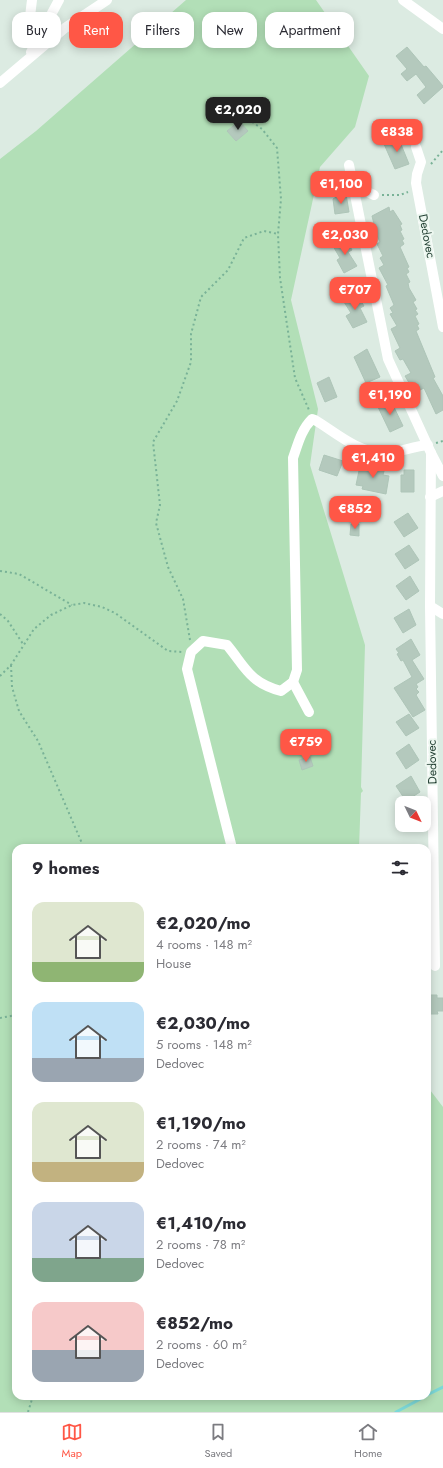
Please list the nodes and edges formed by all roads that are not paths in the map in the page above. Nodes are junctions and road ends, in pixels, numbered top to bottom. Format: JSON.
{"nodes":[{"id":1,"x":32,"y":0,"type":"edge"},
{"id":2,"x":59,"y":0,"type":"edge"},
{"id":3,"x":107,"y":0,"type":"edge"},
{"id":4,"x":403,"y":0,"type":"edge"},
{"id":5,"x":31,"y":12,"type":"edge"},
{"id":6,"x":53,"y":12,"type":"edge"},
{"id":7,"x":443,"y":29,"type":"edge"},
{"id":8,"x":33,"y":48,"type":"edge"},
{"id":9,"x":27,"y":59,"type":"junction"},
{"id":10,"x":0,"y":83,"type":"edge"},
{"id":11,"x":416,"y":147,"type":"dead end"},
{"id":12,"x":349,"y":165,"type":"dead end"},
{"id":13,"x":353,"y":185,"type":"junction"},
{"id":14,"x":374,"y":195,"type":"road end"},
{"id":15,"x":443,"y":327,"type":"edge"},
{"id":16,"x":430,"y":449,"type":"junction"},
{"id":17,"x":443,"y":476,"type":"edge"},
{"id":18,"x":443,"y":492,"type":"edge"},
{"id":19,"x":430,"y":497,"type":"junction"},
{"id":20,"x":430,"y":606,"type":"junction"},
{"id":21,"x":443,"y":614,"type":"edge"},
{"id":22,"x":293,"y":682,"type":"junction"},
{"id":23,"x":309,"y":712,"type":"dead end"},
{"id":24,"x":231,"y":844,"type":"edge"},
{"id":25,"x":435,"y":966,"type":"dead end"}],
"edges":[{"from":1,"to":5,"type":"street"},
{"from":2,"to":6,"type":"street"},
{"from":3,"to":9,"type":"street"},
{"from":4,"to":7,"type":"street"},
{"from":8,"to":9,"type":"street"},
{"from":9,"to":10,"type":"street"},
{"from":11,"to":15,"type":"street","name":"Dedovec"},
{"from":12,"to":13,"type":"street","name":"Dedovec"},
{"from":13,"to":14,"type":"street"},
{"from":13,"to":16,"type":"street","name":"Dedovec"},
{"from":16,"to":17,"type":"street","name":"Dedovec"},
{"from":16,"to":19,"type":"street","name":"Dedovec"},
{"from":16,"to":22,"type":"street"},
{"from":18,"to":19,"type":"street"},
{"from":19,"to":20,"type":"street","name":"Dedovec"},
{"from":20,"to":21,"type":"street"},
{"from":20,"to":25,"type":"street","name":"Dedovec"},
{"from":22,"to":23,"type":"street"},
{"from":22,"to":24,"type":"street"}]}
